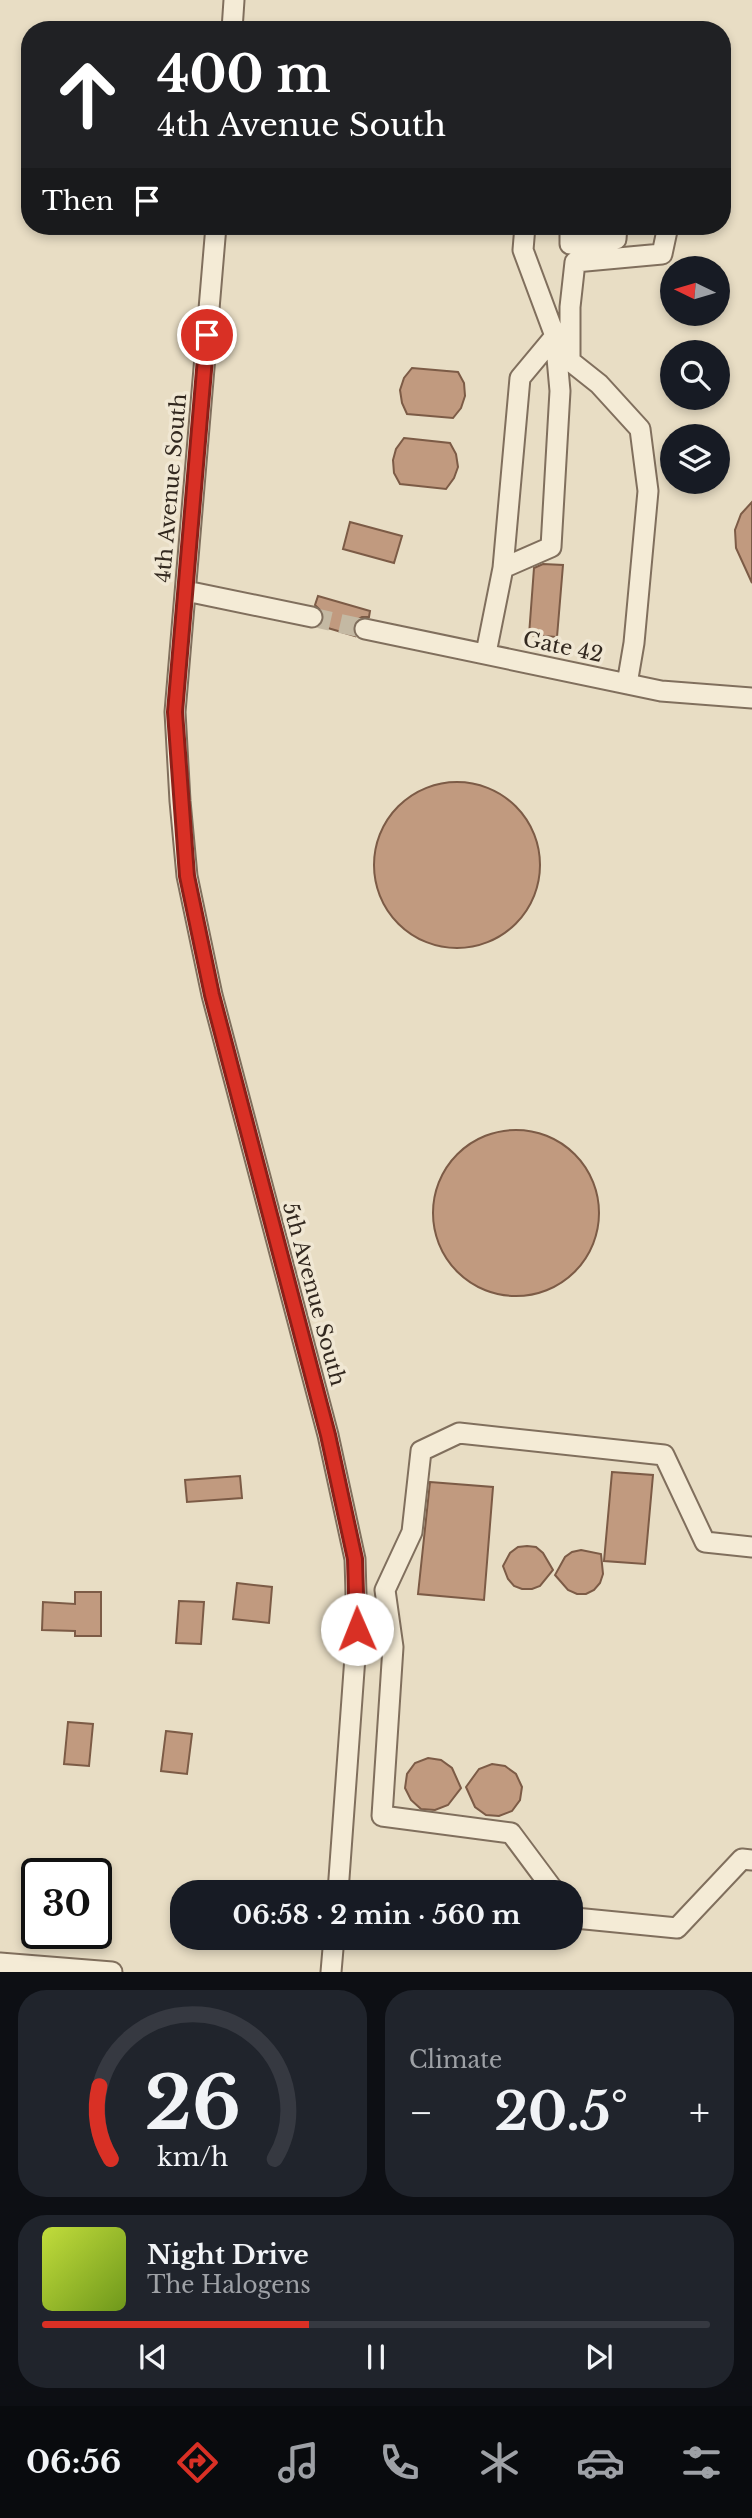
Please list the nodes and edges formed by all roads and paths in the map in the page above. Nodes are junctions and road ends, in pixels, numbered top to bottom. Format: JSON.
{"nodes":[{"id":1,"x":234,"y":0,"type":"edge"},
{"id":2,"x":233,"y":21,"type":"edge"},
{"id":3,"x":215,"y":235,"type":"edge"},
{"id":4,"x":524,"y":235,"type":"edge"},
{"id":5,"x":570,"y":235,"type":"edge"},
{"id":6,"x":617,"y":235,"type":"edge"},
{"id":7,"x":666,"y":235,"type":"edge"},
{"id":8,"x":555,"y":336,"type":"junction"},
{"id":9,"x":503,"y":568,"type":"junction"},
{"id":10,"x":186,"y":591,"type":"junction"},
{"id":11,"x":312,"y":617,"type":"tunnel mouth"},
{"id":12,"x":365,"y":629,"type":"tunnel mouth"},
{"id":13,"x":486,"y":653,"type":"junction"},
{"id":14,"x":627,"y":684,"type":"junction"},
{"id":15,"x":752,"y":698,"type":"edge"},
{"id":16,"x":175,"y":712,"type":"joint"},
{"id":17,"x":752,"y":1547,"type":"edge"},
{"id":18,"x":752,"y":1860,"type":"edge"},
{"id":19,"x":339,"y":1880,"type":"edge"},
{"id":20,"x":546,"y":1880,"type":"edge"},
{"id":21,"x":583,"y":1919,"type":"edge"},
{"id":22,"x":333,"y":1950,"type":"edge"},
{"id":23,"x":0,"y":1963,"type":"edge"},
{"id":24,"x":112,"y":1972,"type":"edge"},
{"id":25,"x":331,"y":1972,"type":"edge"}],
"edges":[{"from":1,"to":2,"type":"street"},
{"from":3,"to":10,"type":"street","name":"4th Avenue South"},
{"from":4,"to":8,"type":"street"},
{"from":5,"to":6,"type":"street"},
{"from":7,"to":14,"type":"street"},
{"from":8,"to":9,"type":"street"},
{"from":8,"to":9,"type":"street"},
{"from":9,"to":13,"type":"street"},
{"from":10,"to":11,"type":"street"},
{"from":10,"to":16,"type":"street","name":"4th Avenue South"},
{"from":12,"to":13,"type":"street","name":"Gate 42"},
{"from":13,"to":14,"type":"street","name":"Gate 42"},
{"from":14,"to":15,"type":"street","name":"Gate 42"},
{"from":16,"to":19,"type":"street","name":"5th Avenue South"},
{"from":17,"to":20,"type":"street"},
{"from":18,"to":21,"type":"street"},
{"from":22,"to":25,"type":"street"},
{"from":23,"to":24,"type":"street"}]}
